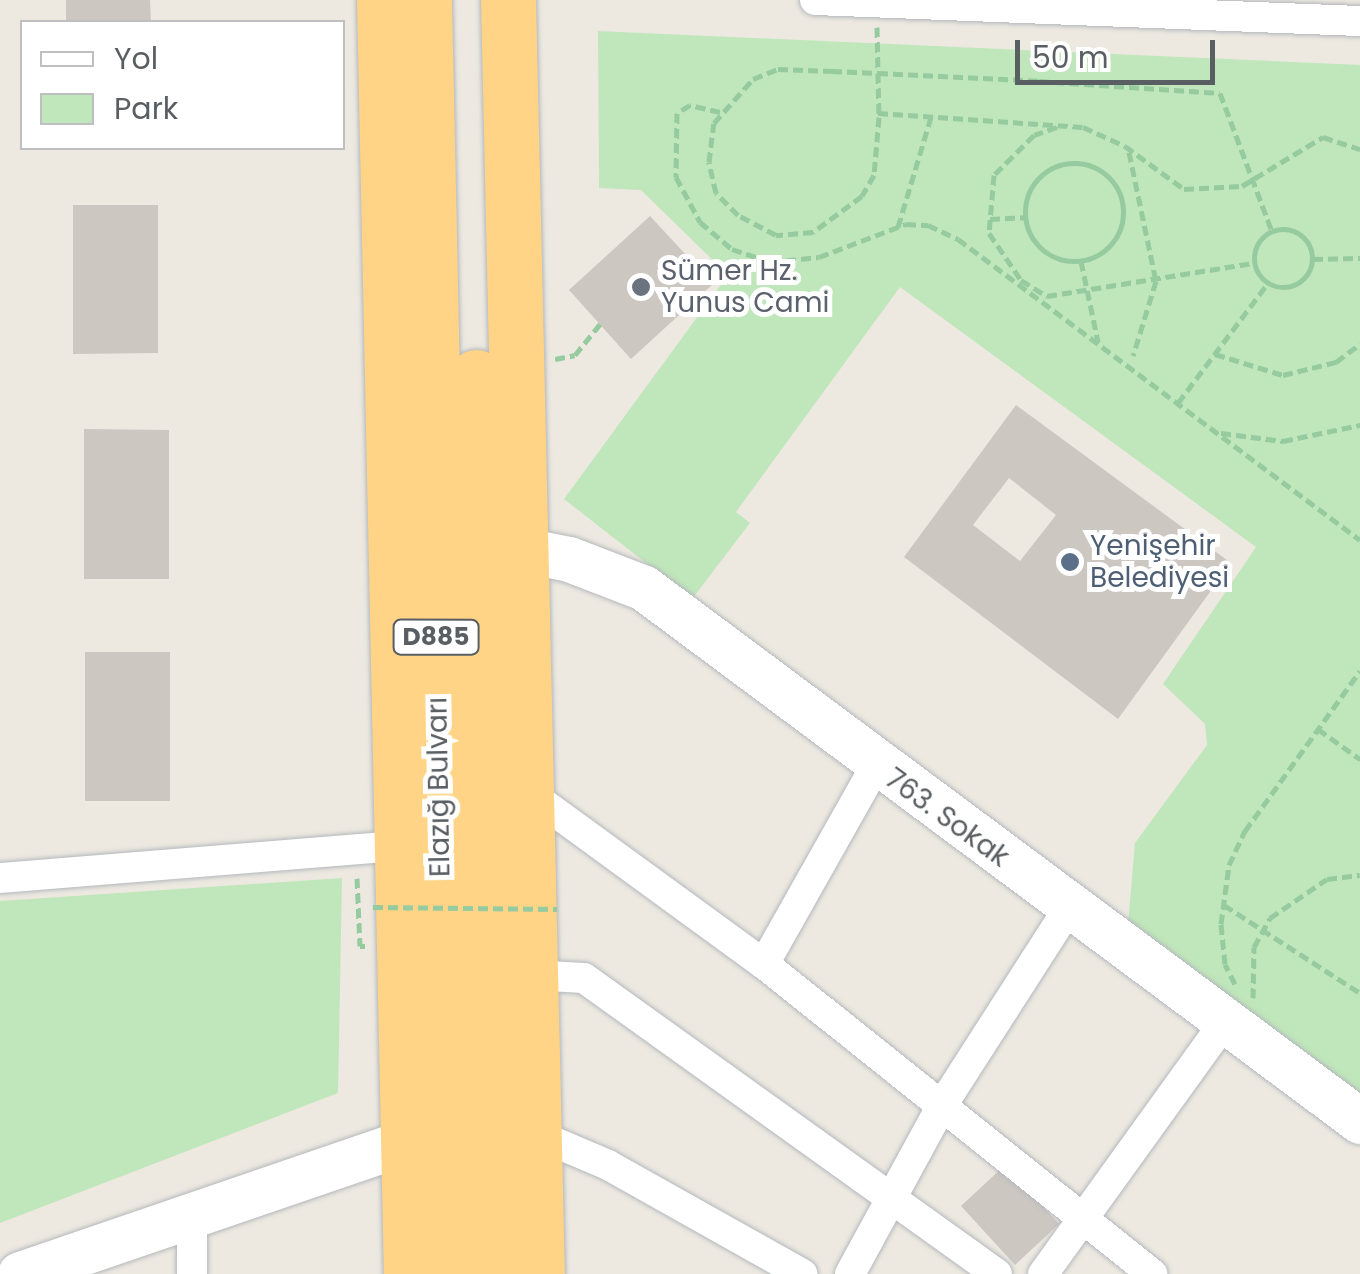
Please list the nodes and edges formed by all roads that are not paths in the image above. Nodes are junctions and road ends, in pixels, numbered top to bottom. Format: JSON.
{"nodes":[{"id":1,"x":384,"y":0,"type":"edge"},
{"id":2,"x":424,"y":0,"type":"edge"},
{"id":3,"x":470,"y":0,"type":"edge"},
{"id":4,"x":508,"y":0,"type":"edge"},
{"id":5,"x":815,"y":0,"type":"edge"},
{"id":6,"x":876,"y":2,"type":"edge"},
{"id":7,"x":1360,"y":20,"type":"edge"},
{"id":8,"x":519,"y":549,"type":"junction"},
{"id":9,"x":876,"y":765,"type":"junction"},
{"id":10,"x":525,"y":790,"type":"junction"},
{"id":11,"x":378,"y":848,"type":"junction"},
{"id":12,"x":0,"y":878,"type":"edge"},
{"id":13,"x":1069,"y":908,"type":"junction"},
{"id":14,"x":764,"y":964,"type":"junction"},
{"id":15,"x":530,"y":975,"type":"junction"},
{"id":16,"x":1225,"y":1022,"type":"junction"},
{"id":17,"x":941,"y":1107,"type":"junction"},
{"id":18,"x":1360,"y":1121,"type":"edge"},
{"id":19,"x":534,"y":1132,"type":"junction"},
{"id":20,"x":408,"y":1141,"type":"junction"},
{"id":21,"x":891,"y":1193,"type":"junction"},
{"id":22,"x":192,"y":1210,"type":"junction"},
{"id":23,"x":1079,"y":1216,"type":"junction"},
{"id":24,"x":20,"y":1274,"type":"edge"},
{"id":25,"x":192,"y":1274,"type":"edge"},
{"id":26,"x":411,"y":1274,"type":"edge"},
{"id":27,"x":451,"y":1274,"type":"edge"},
{"id":28,"x":496,"y":1274,"type":"edge"},
{"id":29,"x":537,"y":1274,"type":"edge"},
{"id":30,"x":802,"y":1274,"type":"edge"},
{"id":31,"x":850,"y":1274,"type":"edge"},
{"id":32,"x":996,"y":1274,"type":"edge"},
{"id":33,"x":1043,"y":1274,"type":"edge"},
{"id":34,"x":1153,"y":1274,"type":"edge"}],
"edges":[{"from":1,"to":11,"type":"highway"},
{"from":2,"to":27,"type":"highway","name":"Elazığ Bulvarı","number":"D885"},
{"from":3,"to":28,"type":"highway","name":"Elazığ Bulvarı","number":"D885"},
{"from":4,"to":8,"type":"highway"},
{"from":5,"to":6,"type":"street"},
{"from":6,"to":7,"type":"street"},
{"from":8,"to":9,"type":"street","name":"763. Sokak"},
{"from":8,"to":10,"type":"highway"},
{"from":9,"to":13,"type":"street","name":"763. Sokak"},
{"from":9,"to":14,"type":"street"},
{"from":10,"to":14,"type":"street"},
{"from":10,"to":15,"type":"highway"},
{"from":11,"to":12,"type":"street"},
{"from":11,"to":20,"type":"highway"},
{"from":13,"to":16,"type":"street","name":"763. Sokak"},
{"from":13,"to":17,"type":"street"},
{"from":14,"to":17,"type":"street"},
{"from":15,"to":19,"type":"highway"},
{"from":15,"to":21,"type":"street"},
{"from":16,"to":18,"type":"street","name":"763. Sokak"},
{"from":16,"to":23,"type":"street"},
{"from":17,"to":21,"type":"street"},
{"from":17,"to":23,"type":"street"},
{"from":19,"to":29,"type":"highway"},
{"from":19,"to":30,"type":"street"},
{"from":20,"to":22,"type":"street"},
{"from":20,"to":26,"type":"highway"},
{"from":21,"to":31,"type":"street"},
{"from":21,"to":32,"type":"street"},
{"from":22,"to":24,"type":"street"},
{"from":22,"to":25,"type":"street"},
{"from":23,"to":33,"type":"street"},
{"from":23,"to":34,"type":"street"}]}
